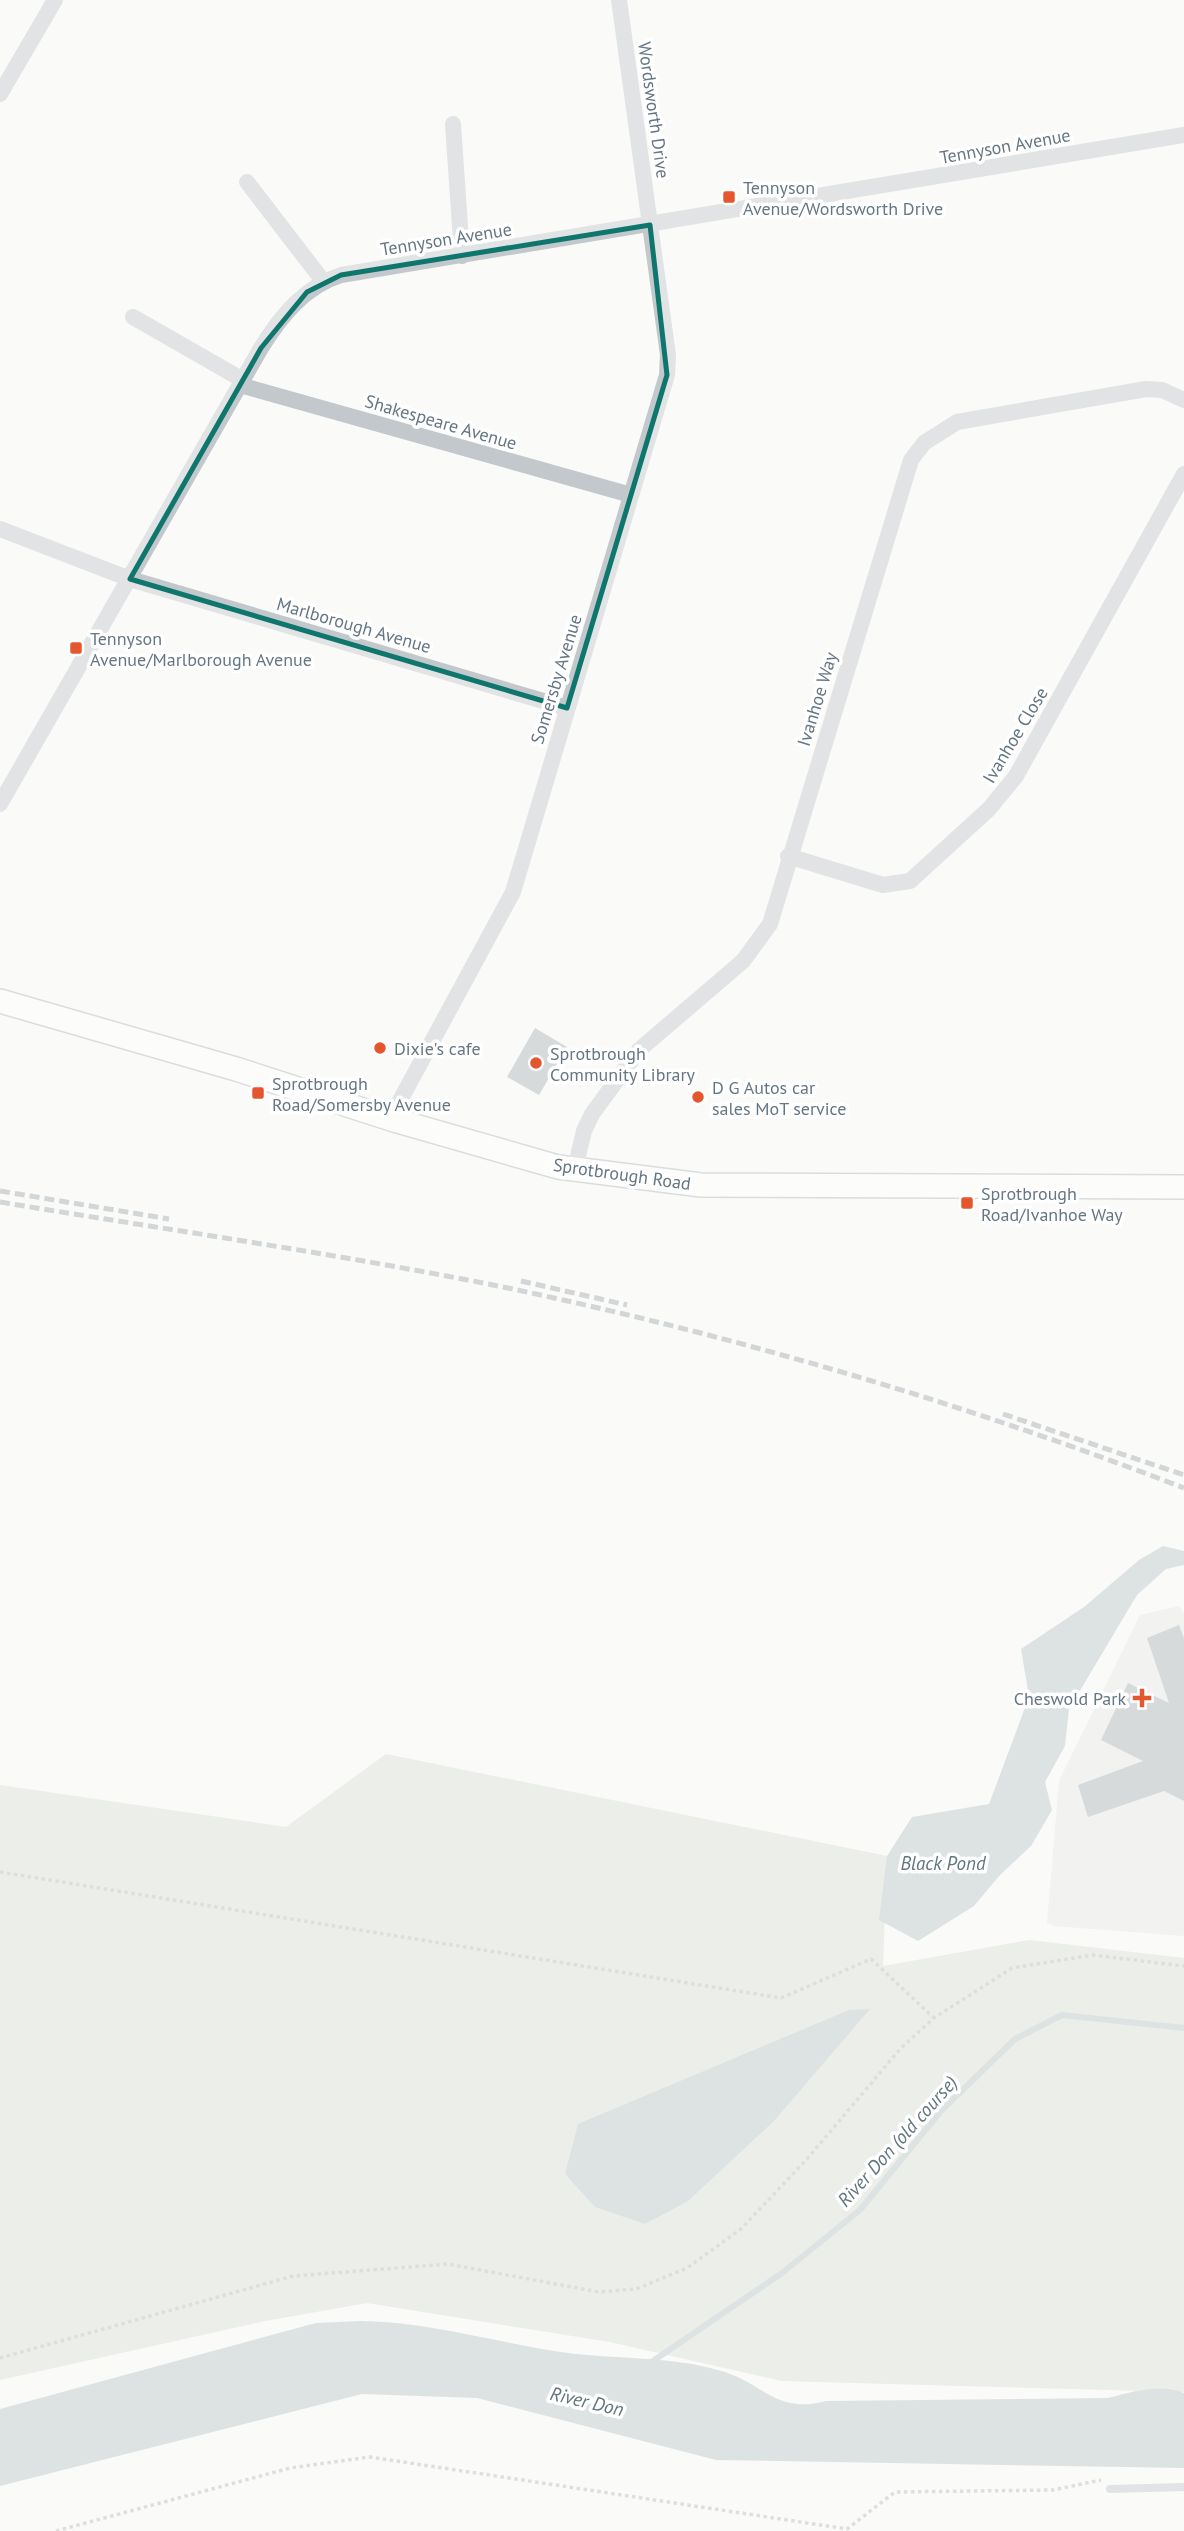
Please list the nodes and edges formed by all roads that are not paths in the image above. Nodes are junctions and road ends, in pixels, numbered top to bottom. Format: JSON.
{"nodes":[{"id":1,"x":55,"y":0,"type":"edge"},
{"id":2,"x":619,"y":0,"type":"edge"},
{"id":3,"x":0,"y":94,"type":"edge"},
{"id":4,"x":453,"y":124,"type":"dead end"},
{"id":5,"x":1184,"y":135,"type":"edge"},
{"id":6,"x":247,"y":182,"type":"dead end"},
{"id":7,"x":650,"y":225,"type":"junction"},
{"id":8,"x":462,"y":256,"type":"junction"},
{"id":9,"x":323,"y":281,"type":"junction"},
{"id":10,"x":133,"y":317,"type":"dead end"},
{"id":11,"x":242,"y":382,"type":"junction"},
{"id":12,"x":1184,"y":400,"type":"edge"},
{"id":13,"x":1184,"y":474,"type":"edge"},
{"id":14,"x":631,"y":495,"type":"junction"},
{"id":15,"x":0,"y":529,"type":"edge"},
{"id":16,"x":130,"y":579,"type":"junction"},
{"id":17,"x":567,"y":708,"type":"junction"},
{"id":18,"x":0,"y":804,"type":"edge"},
{"id":19,"x":788,"y":856,"type":"junction"},
{"id":20,"x":0,"y":1001,"type":"edge"},
{"id":21,"x":394,"y":1120,"type":"junction"},
{"id":22,"x":575,"y":1169,"type":"junction"},
{"id":23,"x":1184,"y":1187,"type":"edge"},
{"id":24,"x":1184,"y":2487,"type":"edge"},
{"id":25,"x":1110,"y":2489,"type":"road end"}],
"edges":[{"from":1,"to":3,"type":"street"},
{"from":2,"to":7,"type":"street","name":"Wordsworth Drive"},
{"from":4,"to":8,"type":"street"},
{"from":5,"to":7,"type":"street","name":"Tennyson Avenue"},
{"from":6,"to":9,"type":"street"},
{"from":7,"to":8,"type":"street","name":"Tennyson Avenue"},
{"from":7,"to":14,"type":"street","name":"Somersby Avenue"},
{"from":8,"to":9,"type":"street","name":"Tennyson Avenue"},
{"from":9,"to":11,"type":"street","name":"Tennyson Avenue"},
{"from":10,"to":11,"type":"street","name":"Shakespeare Avenue"},
{"from":11,"to":14,"type":"street","name":"Shakespeare Avenue"},
{"from":11,"to":16,"type":"street","name":"Tennyson Avenue"},
{"from":12,"to":19,"type":"street","name":"Ivanhoe Way"},
{"from":13,"to":19,"type":"street","name":"Ivanhoe Close"},
{"from":14,"to":17,"type":"street","name":"Somersby Avenue"},
{"from":15,"to":16,"type":"street","name":"Marlborough Avenue"},
{"from":16,"to":17,"type":"street","name":"Marlborough Avenue"},
{"from":16,"to":18,"type":"street","name":"Tennyson Avenue"},
{"from":17,"to":21,"type":"street","name":"Somersby Avenue"},
{"from":19,"to":22,"type":"street","name":"Ivanhoe Way"},
{"from":20,"to":21,"type":"street","name":"Sprotbrough Road"},
{"from":21,"to":22,"type":"street","name":"Sprotbrough Road"},
{"from":22,"to":23,"type":"street","name":"Sprotbrough Road"},
{"from":24,"to":25,"type":"lane"}]}
